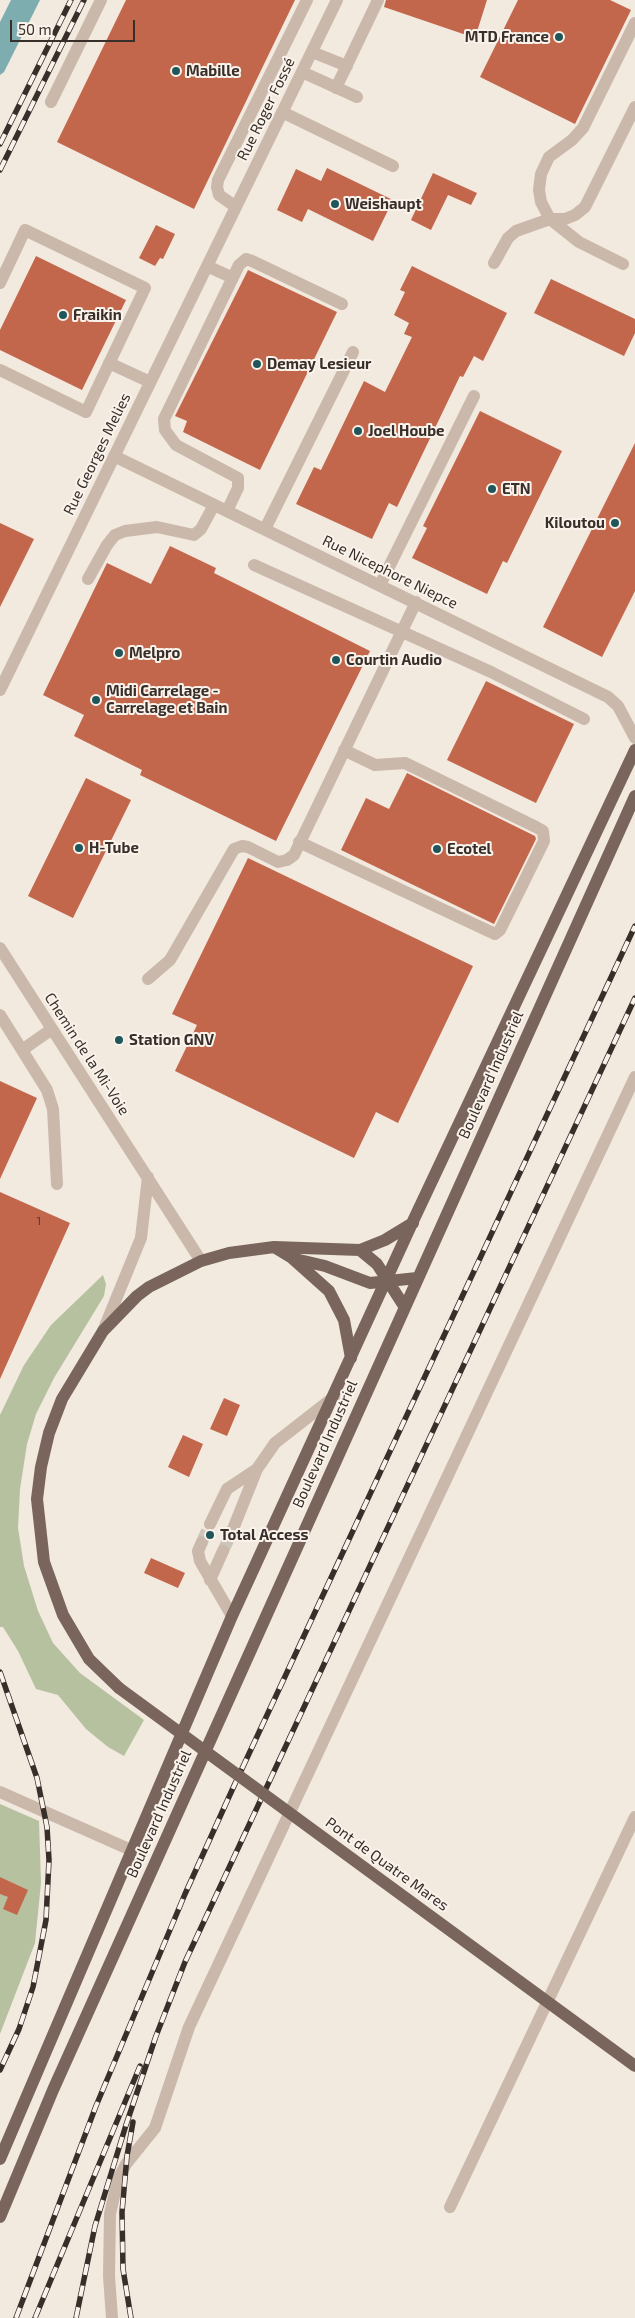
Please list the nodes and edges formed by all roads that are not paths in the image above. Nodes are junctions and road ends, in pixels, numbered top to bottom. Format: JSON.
{"nodes":[{"id":1,"x":101,"y":0,"type":"edge"},
{"id":2,"x":307,"y":0,"type":"edge"},
{"id":3,"x":337,"y":0,"type":"edge"},
{"id":4,"x":378,"y":0,"type":"edge"},
{"id":5,"x":635,"y":23,"type":"edge"},
{"id":6,"x":312,"y":52,"type":"junction"},
{"id":7,"x":347,"y":66,"type":"junction"},
{"id":8,"x":302,"y":72,"type":"junction"},
{"id":9,"x":336,"y":88,"type":"junction"},
{"id":10,"x":357,"y":97,"type":"dead end"},
{"id":11,"x":51,"y":102,"type":"dead end"},
{"id":12,"x":635,"y":107,"type":"edge"},
{"id":13,"x":282,"y":112,"type":"junction"},
{"id":14,"x":393,"y":166,"type":"dead end"},
{"id":15,"x":236,"y":207,"type":"junction"},
{"id":16,"x":550,"y":219,"type":"junction"},
{"id":17,"x":223,"y":232,"type":"joint"},
{"id":18,"x":494,"y":263,"type":"dead end"},
{"id":19,"x":623,"y":264,"type":"dead end"},
{"id":20,"x":207,"y":266,"type":"junction"},
{"id":21,"x":233,"y":278,"type":"junction"},
{"id":22,"x":0,"y":283,"type":"edge"},
{"id":23,"x":342,"y":304,"type":"dead end"},
{"id":24,"x":353,"y":352,"type":"dead end"},
{"id":25,"x":109,"y":363,"type":"junction"},
{"id":26,"x":0,"y":370,"type":"edge"},
{"id":27,"x":150,"y":382,"type":"junction"},
{"id":28,"x":474,"y":396,"type":"dead end"},
{"id":29,"x":114,"y":456,"type":"junction"},
{"id":30,"x":214,"y":504,"type":"junction"},
{"id":31,"x":227,"y":511,"type":"junction"},
{"id":32,"x":265,"y":529,"type":"junction"},
{"id":33,"x":254,"y":564,"type":"dead end"},
{"id":34,"x":88,"y":579,"type":"dead end"},
{"id":35,"x":380,"y":585,"type":"junction"},
{"id":36,"x":416,"y":602,"type":"junction"},
{"id":37,"x":402,"y":632,"type":"junction"},
{"id":38,"x":0,"y":690,"type":"edge"},
{"id":39,"x":584,"y":719,"type":"dead end"},
{"id":40,"x":635,"y":738,"type":"edge"},
{"id":41,"x":344,"y":750,"type":"junction"},
{"id":42,"x":635,"y":750,"type":"edge"},
{"id":43,"x":635,"y":796,"type":"edge"},
{"id":44,"x":300,"y":842,"type":"junction"},
{"id":45,"x":0,"y":948,"type":"edge"},
{"id":46,"x":148,"y":979,"type":"dead end"},
{"id":47,"x":0,"y":1015,"type":"edge"},
{"id":48,"x":52,"y":1029,"type":"junction"},
{"id":49,"x":22,"y":1050,"type":"junction"},
{"id":50,"x":635,"y":1077,"type":"edge"},
{"id":51,"x":148,"y":1177,"type":"junction"},
{"id":52,"x":57,"y":1184,"type":"dead end"},
{"id":53,"x":413,"y":1223,"type":"junction"},
{"id":54,"x":274,"y":1247,"type":"junction"},
{"id":55,"x":360,"y":1250,"type":"junction"},
{"id":56,"x":292,"y":1258,"type":"junction"},
{"id":57,"x":201,"y":1260,"type":"junction"},
{"id":58,"x":417,"y":1278,"type":"junction"},
{"id":59,"x":388,"y":1281,"type":"junction"},
{"id":60,"x":404,"y":1306,"type":"junction"},
{"id":61,"x":103,"y":1331,"type":"junction"},
{"id":62,"x":350,"y":1358,"type":"junction"},
{"id":63,"x":334,"y":1397,"type":"junction"},
{"id":64,"x":257,"y":1469,"type":"junction"},
{"id":65,"x":210,"y":1524,"type":"tunnel mouth"},
{"id":66,"x":231,"y":1534,"type":"tunnel mouth"},
{"id":67,"x":202,"y":1542,"type":"tunnel mouth"},
{"id":68,"x":223,"y":1552,"type":"tunnel mouth"},
{"id":69,"x":210,"y":1580,"type":"junction"},
{"id":70,"x":232,"y":1616,"type":"junction"},
{"id":71,"x":0,"y":1792,"type":"edge"},
{"id":72,"x":635,"y":1817,"type":"edge"},
{"id":73,"x":131,"y":1850,"type":"junction"},
{"id":74,"x":635,"y":2066,"type":"edge"},
{"id":75,"x":0,"y":2159,"type":"edge"},
{"id":76,"x":450,"y":2207,"type":"dead end"},
{"id":77,"x":0,"y":2217,"type":"edge"},
{"id":78,"x":112,"y":2318,"type":"edge"}],
"edges":[{"from":1,"to":11,"type":"street"},
{"from":2,"to":15,"type":"street"},
{"from":3,"to":6,"type":"street","name":"Rue Roger Fossé"},
{"from":4,"to":7,"type":"street"},
{"from":5,"to":16,"type":"street"},
{"from":6,"to":7,"type":"street"},
{"from":6,"to":8,"type":"street","name":"Rue Roger Fossé"},
{"from":7,"to":9,"type":"street"},
{"from":8,"to":9,"type":"street"},
{"from":8,"to":13,"type":"street","name":"Rue Roger Fossé"},
{"from":9,"to":10,"type":"street"},
{"from":12,"to":16,"type":"street"},
{"from":13,"to":14,"type":"street"},
{"from":13,"to":15,"type":"street","name":"Rue Roger Fossé"},
{"from":15,"to":17,"type":"street","name":"Rue Roger Fossé"},
{"from":16,"to":18,"type":"street"},
{"from":16,"to":19,"type":"street"},
{"from":17,"to":20,"type":"street","name":"Rue Georges Melies"},
{"from":20,"to":21,"type":"street"},
{"from":20,"to":27,"type":"street","name":"Rue Georges Melies"},
{"from":21,"to":23,"type":"street"},
{"from":21,"to":31,"type":"street"},
{"from":22,"to":25,"type":"street"},
{"from":24,"to":32,"type":"street"},
{"from":25,"to":26,"type":"street"},
{"from":25,"to":27,"type":"street"},
{"from":27,"to":29,"type":"street","name":"Rue Georges Melies"},
{"from":28,"to":35,"type":"street"},
{"from":29,"to":30,"type":"street","name":"Rue Nicephore Niepce"},
{"from":29,"to":38,"type":"street","name":"Rue Georges Melies"},
{"from":30,"to":31,"type":"street","name":"Rue Nicephore Niepce"},
{"from":30,"to":34,"type":"street"},
{"from":31,"to":32,"type":"street","name":"Rue Nicephore Niepce"},
{"from":32,"to":35,"type":"street","name":"Rue Nicephore Niepce"},
{"from":33,"to":37,"type":"street"},
{"from":35,"to":36,"type":"street","name":"Rue Nicephore Niepce"},
{"from":36,"to":37,"type":"street"},
{"from":36,"to":40,"type":"street","name":"Rue Nicephore Niepce"},
{"from":37,"to":39,"type":"street"},
{"from":37,"to":41,"type":"street"},
{"from":41,"to":44,"type":"street"},
{"from":41,"to":44,"type":"street"},
{"from":42,"to":53,"type":"main road","name":"Boulevard Industriel"},
{"from":43,"to":58,"type":"main road","name":"Boulevard Industriel"},
{"from":44,"to":46,"type":"street"},
{"from":45,"to":48,"type":"street","name":"Chemin de la Mi-Voie"},
{"from":47,"to":49,"type":"street"},
{"from":48,"to":49,"type":"street"},
{"from":48,"to":51,"type":"street","name":"Chemin de la Mi-Voie"},
{"from":49,"to":52,"type":"street"},
{"from":50,"to":78,"type":"street"},
{"from":51,"to":57,"type":"street","name":"Chemin de la Mi-Voie"},
{"from":51,"to":61,"type":"street"},
{"from":53,"to":55,"type":"main road"},
{"from":53,"to":59,"type":"main road","name":"Boulevard Industriel"},
{"from":54,"to":55,"type":"main road","name":"Pont de Quatre Mares"},
{"from":54,"to":56,"type":"main road"},
{"from":54,"to":57,"type":"main road","name":"Pont de Quatre Mares"},
{"from":55,"to":59,"type":"main road"},
{"from":56,"to":59,"type":"main road"},
{"from":56,"to":62,"type":"main road"},
{"from":57,"to":61,"type":"main road","name":"Pont de Quatre Mares"},
{"from":58,"to":59,"type":"main road"},
{"from":58,"to":60,"type":"main road","name":"Boulevard Industriel"},
{"from":59,"to":60,"type":"main road"},
{"from":59,"to":62,"type":"main road","name":"Boulevard Industriel"},
{"from":60,"to":77,"type":"main road","name":"Boulevard Industriel"},
{"from":61,"to":74,"type":"main road","name":"Pont de Quatre Mares","bridge":true},
{"from":62,"to":63,"type":"main road","name":"Boulevard Industriel"},
{"from":63,"to":64,"type":"street"},
{"from":63,"to":70,"type":"main road","name":"Boulevard Industriel"},
{"from":64,"to":65,"type":"street"},
{"from":64,"to":66,"type":"street"},
{"from":67,"to":69,"type":"street"},
{"from":68,"to":69,"type":"street"},
{"from":69,"to":70,"type":"street"},
{"from":70,"to":73,"type":"main road","name":"Boulevard Industriel"},
{"from":71,"to":73,"type":"street"},
{"from":72,"to":76,"type":"street"},
{"from":73,"to":75,"type":"main road","name":"Boulevard Industriel"}]}
